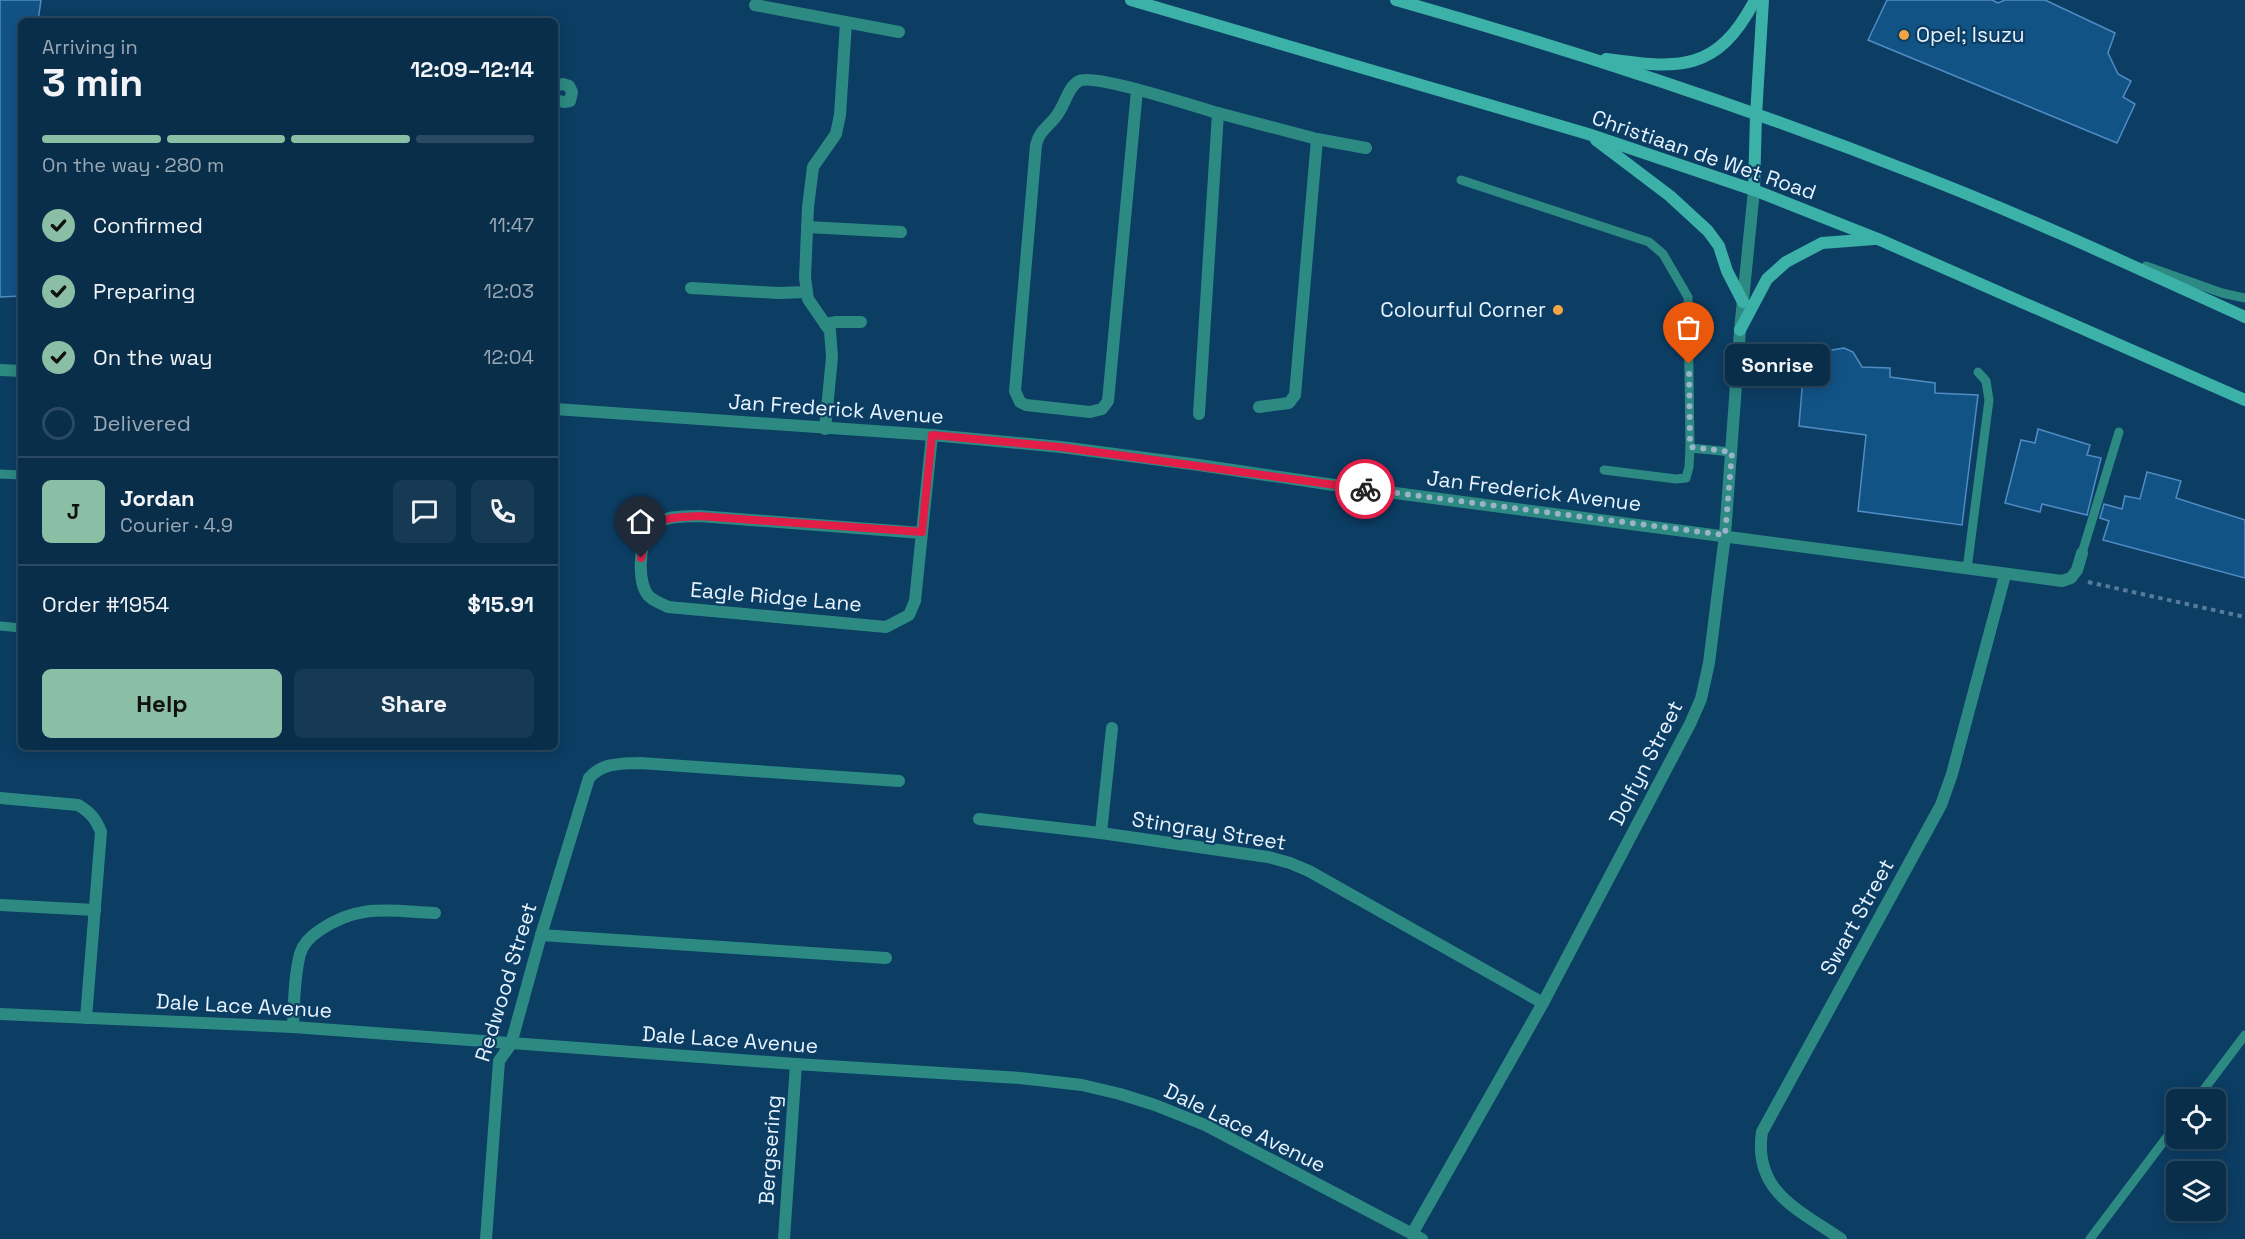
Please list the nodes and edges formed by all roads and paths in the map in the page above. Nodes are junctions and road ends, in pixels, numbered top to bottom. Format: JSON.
{"nodes":[{"id":1,"x":1131,"y":0,"type":"edge"},
{"id":2,"x":1396,"y":0,"type":"edge"},
{"id":3,"x":1755,"y":0,"type":"edge"},
{"id":4,"x":1763,"y":0,"type":"edge"},
{"id":5,"x":755,"y":5,"type":"dead end"},
{"id":6,"x":846,"y":23,"type":"junction"},
{"id":7,"x":899,"y":32,"type":"dead end"},
{"id":8,"x":1578,"y":55,"type":"junction"},
{"id":9,"x":558,"y":85,"type":"edge"},
{"id":10,"x":1137,"y":90,"type":"junction"},
{"id":11,"x":558,"y":101,"type":"edge"},
{"id":12,"x":1218,"y":113,"type":"junction"},
{"id":13,"x":1756,"y":115,"type":"junction"},
{"id":14,"x":1588,"y":134,"type":"junction"},
{"id":15,"x":1317,"y":139,"type":"junction"},
{"id":16,"x":1366,"y":148,"type":"dead end"},
{"id":17,"x":1461,"y":180,"type":"dead end"},
{"id":18,"x":1754,"y":190,"type":"junction"},
{"id":19,"x":807,"y":227,"type":"junction"},
{"id":20,"x":901,"y":232,"type":"dead end"},
{"id":21,"x":1878,"y":239,"type":"junction"},
{"id":22,"x":2093,"y":248,"type":"junction"},
{"id":23,"x":691,"y":288,"type":"dead end"},
{"id":24,"x":807,"y":292,"type":"junction"},
{"id":25,"x":2245,"y":298,"type":"edge"},
{"id":26,"x":1743,"y":302,"type":"junction"},
{"id":27,"x":2245,"y":317,"type":"edge"},
{"id":28,"x":861,"y":322,"type":"dead end"},
{"id":29,"x":825,"y":324,"type":"junction"},
{"id":30,"x":1740,"y":330,"type":"junction"},
{"id":31,"x":0,"y":370,"type":"edge"},
{"id":32,"x":18,"y":371,"type":"edge"},
{"id":33,"x":1978,"y":372,"type":"dead end"},
{"id":34,"x":2245,"y":400,"type":"edge"},
{"id":35,"x":1259,"y":407,"type":"dead end"},
{"id":36,"x":558,"y":409,"type":"edge"},
{"id":37,"x":1199,"y":414,"type":"dead end"},
{"id":38,"x":825,"y":429,"type":"junction"},
{"id":39,"x":2119,"y":432,"type":"dead end"},
{"id":40,"x":932,"y":435,"type":"junction"},
{"id":41,"x":1690,"y":447,"type":"junction"},
{"id":42,"x":1732,"y":452,"type":"junction"},
{"id":43,"x":1604,"y":470,"type":"dead end"},
{"id":44,"x":0,"y":474,"type":"edge"},
{"id":45,"x":18,"y":475,"type":"edge"},
{"id":46,"x":922,"y":532,"type":"junction"},
{"id":47,"x":1725,"y":535,"type":"junction"},
{"id":48,"x":2082,"y":552,"type":"joint"},
{"id":49,"x":1967,"y":569,"type":"junction"},
{"id":50,"x":2006,"y":574,"type":"junction"},
{"id":51,"x":2071,"y":578,"type":"junction"},
{"id":52,"x":2245,"y":617,"type":"edge"},
{"id":53,"x":0,"y":626,"type":"edge"},
{"id":54,"x":18,"y":628,"type":"edge"},
{"id":55,"x":1112,"y":728,"type":"dead end"},
{"id":56,"x":899,"y":781,"type":"dead end"},
{"id":57,"x":0,"y":798,"type":"edge"},
{"id":58,"x":979,"y":819,"type":"dead end"},
{"id":59,"x":1101,"y":833,"type":"junction"},
{"id":60,"x":0,"y":905,"type":"edge"},
{"id":61,"x":95,"y":910,"type":"junction"},
{"id":62,"x":435,"y":913,"type":"dead end"},
{"id":63,"x":541,"y":935,"type":"junction"},
{"id":64,"x":886,"y":958,"type":"dead end"},
{"id":65,"x":1543,"y":1003,"type":"junction"},
{"id":66,"x":0,"y":1014,"type":"edge"},
{"id":67,"x":86,"y":1018,"type":"junction"},
{"id":68,"x":293,"y":1027,"type":"junction"},
{"id":69,"x":2245,"y":1035,"type":"edge"},
{"id":70,"x":511,"y":1044,"type":"junction"},
{"id":71,"x":796,"y":1064,"type":"junction"},
{"id":72,"x":2204,"y":1089,"type":"edge"},
{"id":73,"x":2166,"y":1138,"type":"edge"},
{"id":74,"x":1417,"y":1236,"type":"edge"},
{"id":75,"x":486,"y":1239,"type":"edge"},
{"id":76,"x":784,"y":1239,"type":"edge"},
{"id":77,"x":1841,"y":1239,"type":"edge"},
{"id":78,"x":2090,"y":1239,"type":"edge"}],
"edges":[{"from":1,"to":14,"type":"main road","name":"Christiaan de Wet Road"},
{"from":2,"to":8,"type":"main road"},
{"from":3,"to":8,"type":"main road"},
{"from":4,"to":13,"type":"main road","name":"Dolfyn Street"},
{"from":5,"to":6,"type":"street"},
{"from":6,"to":7,"type":"street"},
{"from":6,"to":19,"type":"street"},
{"from":8,"to":13,"type":"main road"},
{"from":9,"to":11,"type":"street"},
{"from":10,"to":10,"type":"street"},
{"from":10,"to":12,"type":"street"},
{"from":12,"to":15,"type":"street"},
{"from":12,"to":37,"type":"street"},
{"from":13,"to":18,"type":"main road","name":"Dolfyn Street"},
{"from":13,"to":22,"type":"main road"},
{"from":14,"to":18,"type":"main road","name":"Christiaan de Wet Road"},
{"from":14,"to":26,"type":"main road"},
{"from":15,"to":16,"type":"street"},
{"from":15,"to":35,"type":"street"},
{"from":17,"to":41,"type":"lane"},
{"from":18,"to":21,"type":"main road","name":"Christiaan de Wet Road"},
{"from":18,"to":26,"type":"street","name":"Dolfyn Street"},
{"from":19,"to":20,"type":"street"},
{"from":19,"to":24,"type":"street"},
{"from":21,"to":30,"type":"main road"},
{"from":21,"to":34,"type":"main road","name":"Christiaan de Wet Road"},
{"from":22,"to":25,"type":"lane"},
{"from":22,"to":27,"type":"main road"},
{"from":23,"to":24,"type":"street"},
{"from":24,"to":29,"type":"street"},
{"from":26,"to":30,"type":"street","name":"Dolfyn Street"},
{"from":28,"to":29,"type":"street"},
{"from":29,"to":38,"type":"street"},
{"from":30,"to":42,"type":"street","name":"Dolfyn Street"},
{"from":31,"to":32,"type":"street"},
{"from":33,"to":49,"type":"lane"},
{"from":36,"to":38,"type":"street","name":"Jan Frederick Avenue"},
{"from":38,"to":40,"type":"street","name":"Jan Frederick Avenue"},
{"from":39,"to":48,"type":"lane"},
{"from":40,"to":46,"type":"street","name":"Eagle Ridge Lane"},
{"from":40,"to":47,"type":"street","name":"Jan Frederick Avenue"},
{"from":41,"to":42,"type":"lane"},
{"from":41,"to":43,"type":"lane"},
{"from":42,"to":47,"type":"street","name":"Dolfyn Street"},
{"from":44,"to":45,"type":"lane"},
{"from":46,"to":46,"type":"street","name":"Eagle Ridge Lane"},
{"from":47,"to":49,"type":"street","name":"Jan Frederick Avenue"},
{"from":47,"to":65,"type":"street","name":"Dolfyn Street"},
{"from":48,"to":51,"type":"street"},
{"from":49,"to":50,"type":"street","name":"Jan Frederick Avenue"},
{"from":50,"to":51,"type":"street","name":"Jan Frederick Avenue"},
{"from":50,"to":77,"type":"street","name":"Swart Street"},
{"from":51,"to":52,"type":"path"},
{"from":53,"to":54,"type":"lane"},
{"from":55,"to":59,"type":"street"},
{"from":56,"to":63,"type":"street","name":"Redwood Street"},
{"from":57,"to":61,"type":"street"},
{"from":58,"to":59,"type":"street","name":"Stingray Street"},
{"from":59,"to":65,"type":"street","name":"Stingray Street"},
{"from":60,"to":61,"type":"street"},
{"from":61,"to":67,"type":"street"},
{"from":62,"to":68,"type":"street"},
{"from":63,"to":64,"type":"street"},
{"from":63,"to":70,"type":"street","name":"Redwood Street"},
{"from":65,"to":74,"type":"street","name":"Dolfyn Street"},
{"from":66,"to":67,"type":"street","name":"Dale Lace Avenue"},
{"from":67,"to":68,"type":"street","name":"Dale Lace Avenue"},
{"from":68,"to":70,"type":"street","name":"Dale Lace Avenue"},
{"from":69,"to":72,"type":"lane"},
{"from":70,"to":71,"type":"street","name":"Dale Lace Avenue"},
{"from":70,"to":75,"type":"street","name":"Redwood Street"},
{"from":71,"to":74,"type":"street","name":"Dale Lace Avenue"},
{"from":71,"to":76,"type":"street","name":"Bergsering"},
{"from":73,"to":78,"type":"lane"}]}
